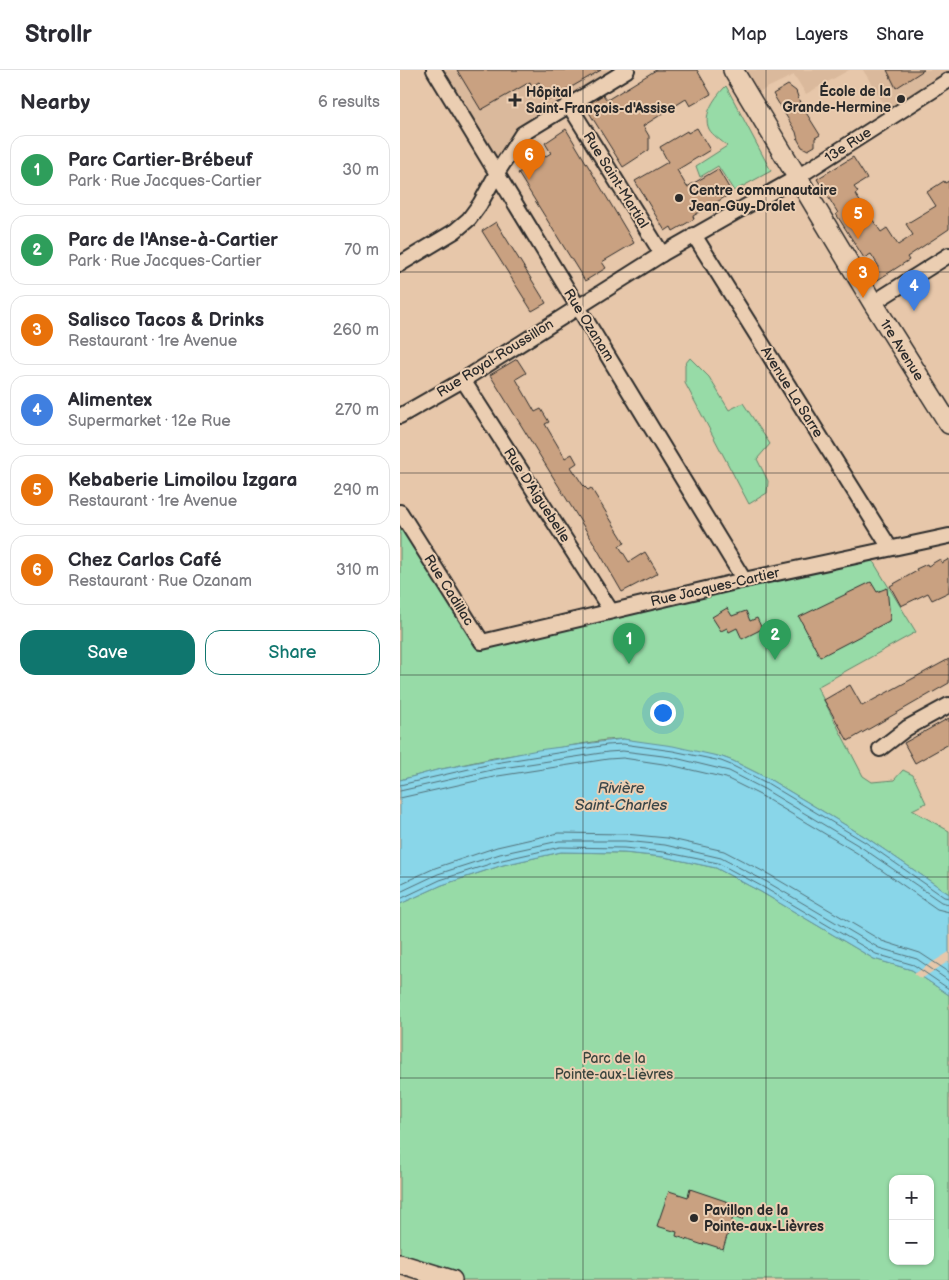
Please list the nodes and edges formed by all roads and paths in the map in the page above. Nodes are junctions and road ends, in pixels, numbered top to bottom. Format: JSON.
{"nodes":[{"id":1,"x":434,"y":70,"type":"edge"},
{"id":2,"x":627,"y":70,"type":"edge"},
{"id":3,"x":733,"y":70,"type":"edge"},
{"id":4,"x":949,"y":80,"type":"edge"},
{"id":5,"x":569,"y":105,"type":"junction"},
{"id":6,"x":497,"y":173,"type":"junction"},
{"id":7,"x":796,"y":178,"type":"junction"},
{"id":8,"x":694,"y":235,"type":"junction"},
{"id":9,"x":662,"y":254,"type":"junction"},
{"id":10,"x":949,"y":256,"type":"edge"},
{"id":11,"x":400,"y":264,"type":"edge"},
{"id":12,"x":873,"y":303,"type":"junction"},
{"id":13,"x":578,"y":306,"type":"junction"},
{"id":14,"x":463,"y":380,"type":"junction"},
{"id":15,"x":400,"y":416,"type":"edge"},
{"id":16,"x":949,"y":424,"type":"edge"},
{"id":17,"x":400,"y":512,"type":"edge"},
{"id":18,"x":949,"y":536,"type":"edge"},
{"id":19,"x":890,"y":548,"type":"junction"},
{"id":20,"x":744,"y":580,"type":"junction"},
{"id":21,"x":611,"y":611,"type":"junction"},
{"id":22,"x":482,"y":642,"type":"joint"},
{"id":23,"x":949,"y":704,"type":"edge"},
{"id":24,"x":880,"y":749,"type":"dead end"},
{"id":25,"x":401,"y":1267,"type":"edge"},
{"id":26,"x":452,"y":1280,"type":"edge"}],
"edges":[{"from":1,"to":6,"type":"street","name":"Rue Ozanam"},
{"from":2,"to":5,"type":"street"},
{"from":3,"to":7,"type":"street","name":"1re Avenue"},
{"from":4,"to":7,"type":"street","name":"13e Rue"},
{"from":5,"to":6,"type":"street"},
{"from":5,"to":9,"type":"street","name":"Rue Saint-Martial"},
{"from":6,"to":11,"type":"street"},
{"from":6,"to":13,"type":"street","name":"Rue Ozanam"},
{"from":7,"to":8,"type":"street","name":"Rue Royal-Roussillon"},
{"from":7,"to":12,"type":"street","name":"1re Avenue"},
{"from":8,"to":9,"type":"street","name":"Rue Royal-Roussillon"},
{"from":8,"to":19,"type":"street","name":"Avenue La Sarre"},
{"from":9,"to":13,"type":"street","name":"Rue Royal-Roussillon"},
{"from":10,"to":12,"type":"street"},
{"from":12,"to":16,"type":"street","name":"1re Avenue"},
{"from":13,"to":14,"type":"street","name":"Rue Royal-Roussillon"},
{"from":13,"to":20,"type":"street","name":"Rue Ozanam"},
{"from":14,"to":15,"type":"street","name":"Rue Royal-Roussillon"},
{"from":14,"to":21,"type":"street","name":"Rue D'Aiguebelle"},
{"from":17,"to":22,"type":"street","name":"Rue Cadillac"},
{"from":18,"to":19,"type":"street","name":"Rue Jacques-Cartier"},
{"from":19,"to":20,"type":"street","name":"Rue Jacques-Cartier"},
{"from":20,"to":21,"type":"street","name":"Rue Jacques-Cartier"},
{"from":21,"to":22,"type":"street","name":"Rue Jacques-Cartier"},
{"from":23,"to":24,"type":"street"},
{"from":25,"to":26,"type":"street"}]}
